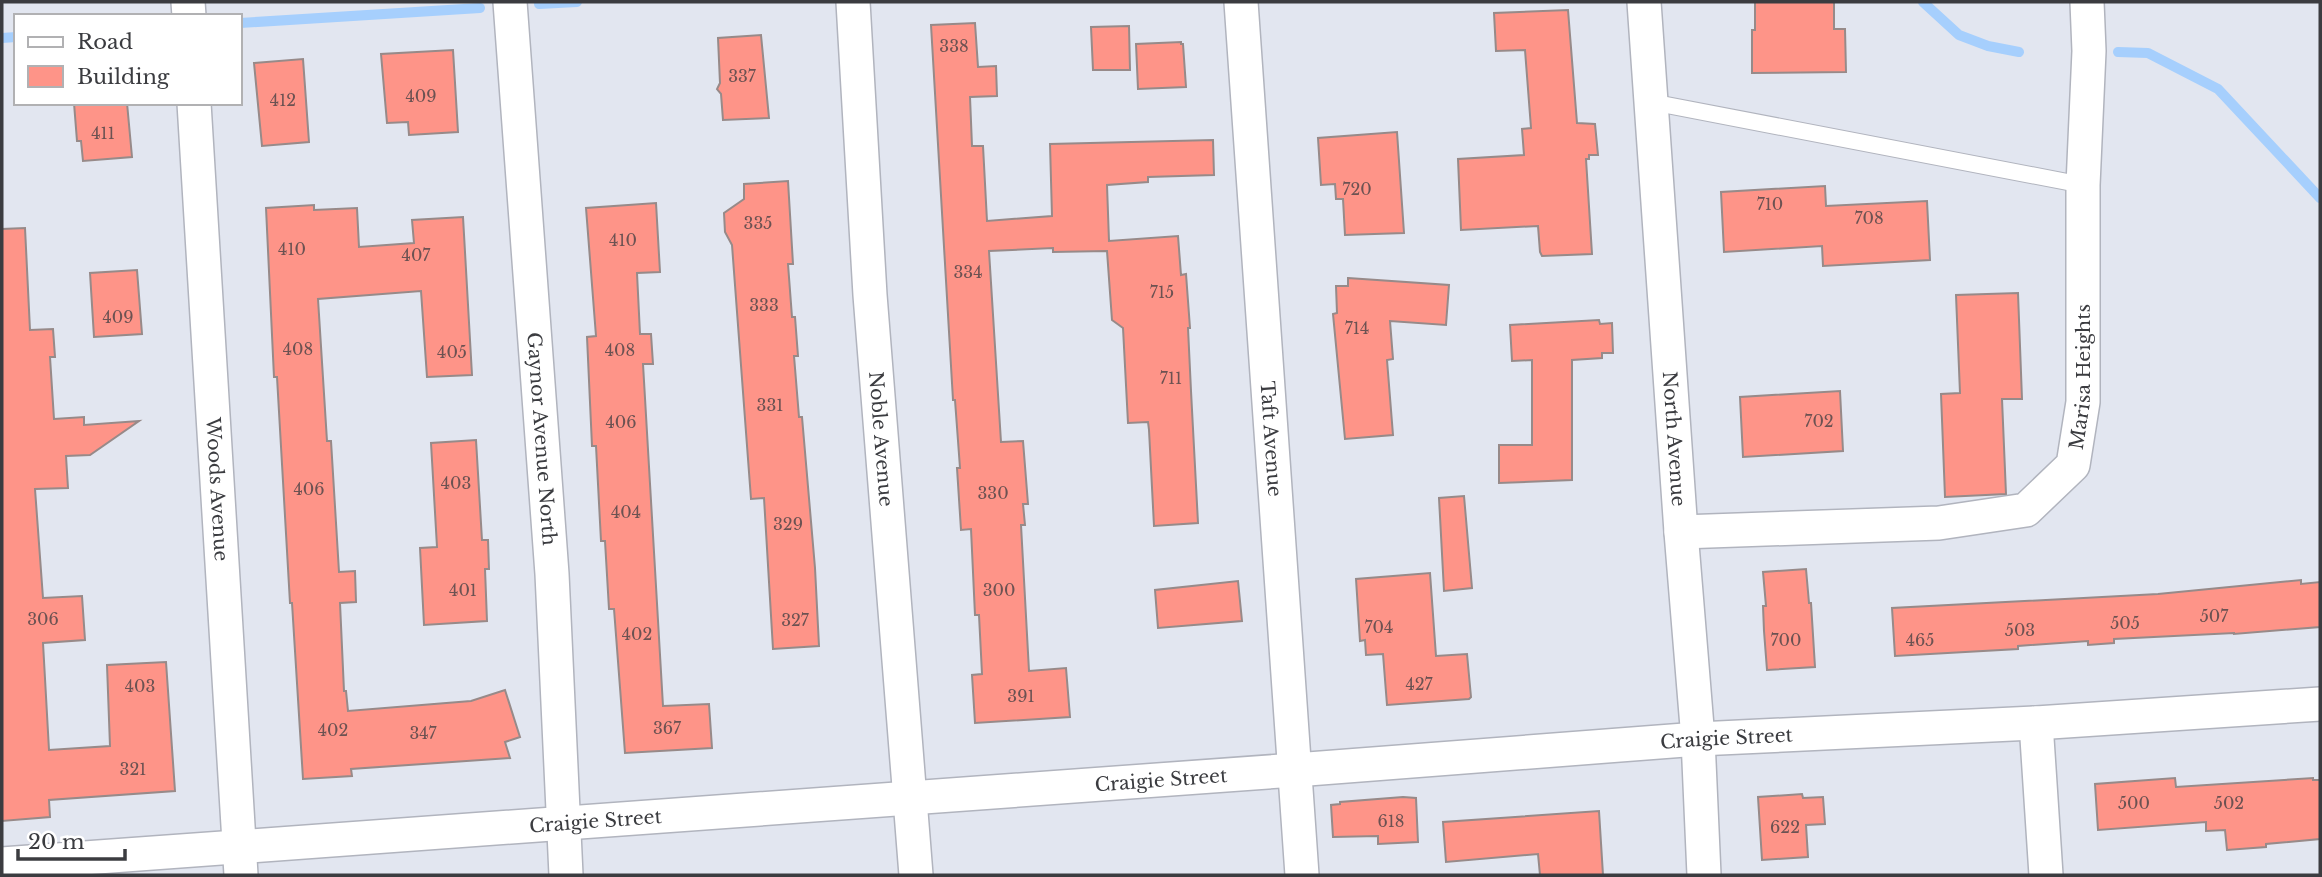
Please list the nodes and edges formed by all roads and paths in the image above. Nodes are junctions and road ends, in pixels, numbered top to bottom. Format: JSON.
{"nodes":[{"id":1,"x":510,"y":2,"type":"edge"},
{"id":2,"x":853,"y":2,"type":"edge"},
{"id":3,"x":1241,"y":2,"type":"edge"},
{"id":4,"x":1644,"y":2,"type":"edge"},
{"id":5,"x":2087,"y":2,"type":"edge"},
{"id":6,"x":1651,"y":102,"type":"junction"},
{"id":7,"x":194,"y":105,"type":"edge"},
{"id":8,"x":2083,"y":185,"type":"junction"},
{"id":9,"x":1681,"y":532,"type":"junction"},
{"id":10,"x":2320,"y":704,"type":"edge"},
{"id":11,"x":2036,"y":723,"type":"junction"},
{"id":12,"x":1698,"y":739,"type":"junction"},
{"id":13,"x":1295,"y":771,"type":"junction"},
{"id":14,"x":911,"y":797,"type":"junction"},
{"id":15,"x":562,"y":822,"type":"junction"},
{"id":16,"x":240,"y":861,"type":"edge"},
{"id":17,"x":2,"y":864,"type":"edge"},
{"id":18,"x":566,"y":875,"type":"edge"},
{"id":19,"x":916,"y":875,"type":"edge"},
{"id":20,"x":1302,"y":875,"type":"edge"},
{"id":21,"x":1704,"y":875,"type":"edge"},
{"id":22,"x":2046,"y":875,"type":"edge"}],
"edges":[{"from":1,"to":15,"type":"street","name":"Gaynor Avenue North"},
{"from":2,"to":14,"type":"street","name":"Noble Avenue"},
{"from":3,"to":13,"type":"street","name":"Taft Avenue"},
{"from":4,"to":6,"type":"street","name":"North Avenue"},
{"from":5,"to":8,"type":"street","name":"Marisa Heights"},
{"from":6,"to":8,"type":"lane"},
{"from":6,"to":9,"type":"street","name":"North Avenue"},
{"from":7,"to":16,"type":"street","name":"Woods Avenue"},
{"from":8,"to":9,"type":"street","name":"Marisa Heights"},
{"from":9,"to":12,"type":"street","name":"North Avenue"},
{"from":10,"to":11,"type":"street","name":"Craigie Street"},
{"from":11,"to":12,"type":"street","name":"Craigie Street"},
{"from":11,"to":22,"type":"street"},
{"from":12,"to":13,"type":"street","name":"Craigie Street"},
{"from":12,"to":21,"type":"street","name":"North Avenue"},
{"from":13,"to":14,"type":"street","name":"Craigie Street"},
{"from":13,"to":20,"type":"street","name":"Taft Avenue"},
{"from":14,"to":15,"type":"street","name":"Craigie Street"},
{"from":14,"to":19,"type":"street","name":"Noble Avenue"},
{"from":15,"to":16,"type":"street","name":"Craigie Street"},
{"from":15,"to":18,"type":"street","name":"Gaynor Avenue North"},
{"from":16,"to":17,"type":"street","name":"Craigie Street"}]}
